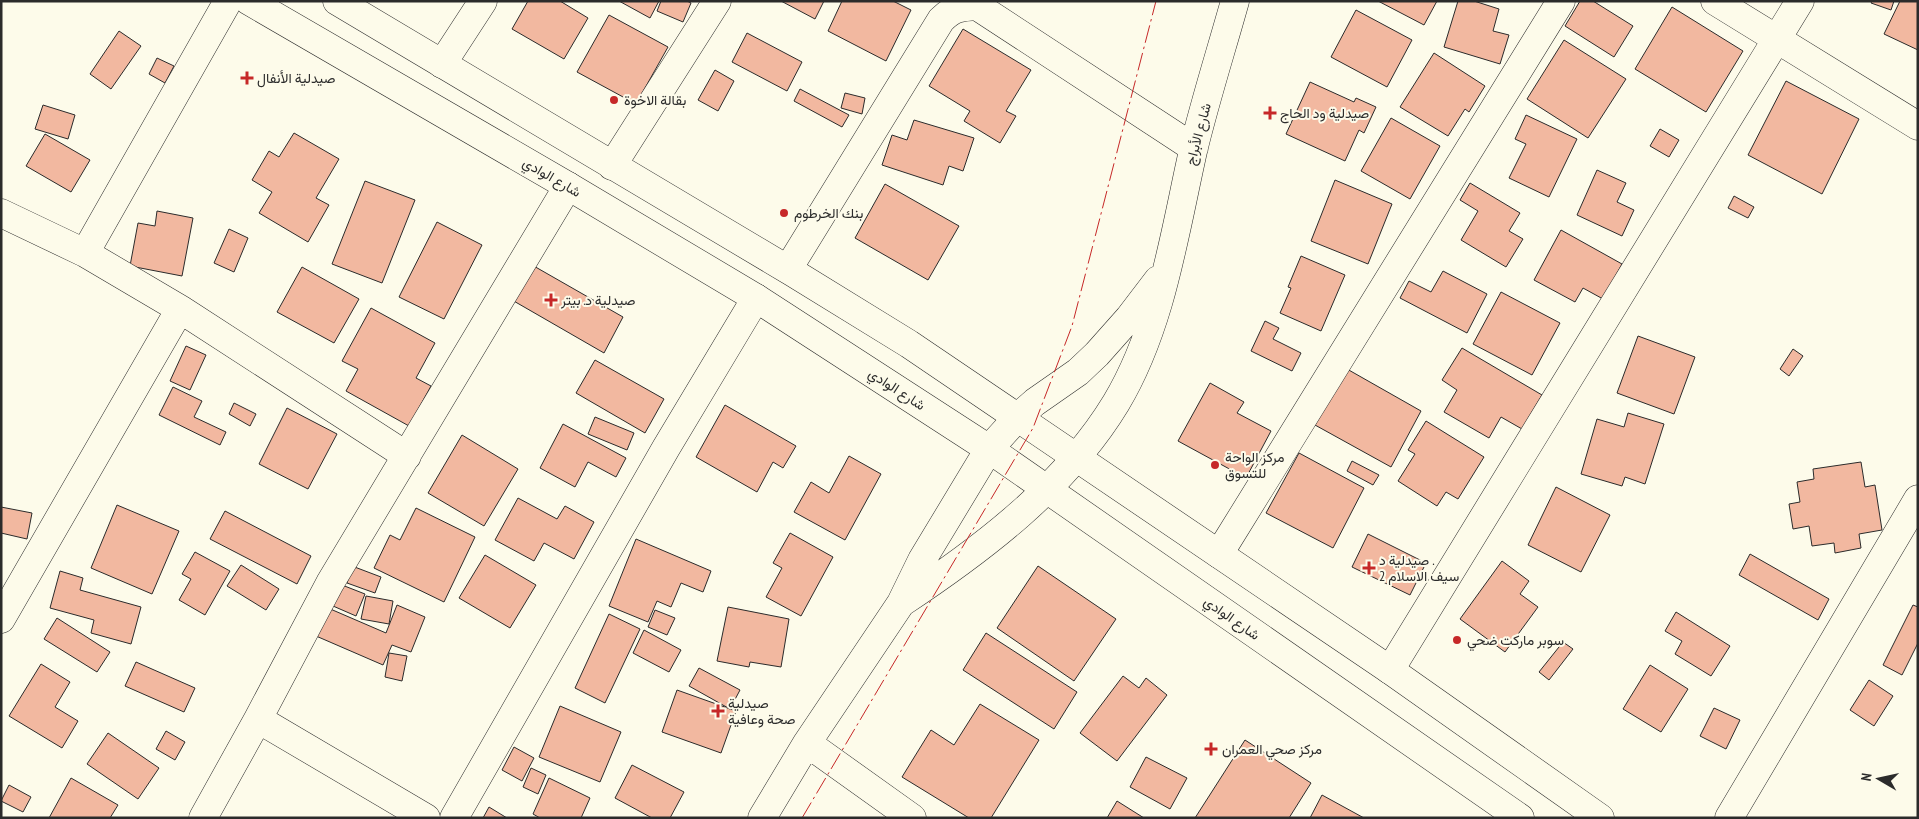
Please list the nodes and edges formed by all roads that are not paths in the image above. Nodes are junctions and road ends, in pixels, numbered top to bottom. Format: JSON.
{"nodes":[{"id":1,"x":228,"y":1,"type":"edge"},
{"id":2,"x":249,"y":1,"type":"edge"},
{"id":3,"x":337,"y":1,"type":"edge"},
{"id":4,"x":483,"y":1,"type":"edge"},
{"id":5,"x":717,"y":1,"type":"edge"},
{"id":6,"x":1235,"y":1,"type":"edge"},
{"id":7,"x":1560,"y":1,"type":"edge"},
{"id":8,"x":1715,"y":1,"type":"edge"},
{"id":9,"x":1800,"y":1,"type":"edge"},
{"id":10,"x":1776,"y":39,"type":"junction"},
{"id":11,"x":442,"y":64,"type":"junction"},
{"id":12,"x":1918,"y":126,"type":"edge"},
{"id":13,"x":1194,"y":148,"type":"junction"},
{"id":14,"x":612,"y":166,"type":"junction"},
{"id":15,"x":568,"y":186,"type":"junction"},
{"id":16,"x":1,"y":213,"type":"edge"},
{"id":17,"x":85,"y":253,"type":"junction"},
{"id":18,"x":1166,"y":269,"type":"junction"},
{"id":19,"x":788,"y":270,"type":"junction"},
{"id":20,"x":756,"y":298,"type":"junction"},
{"id":21,"x":180,"y":309,"type":"junction"},
{"id":22,"x":1018,"y":417,"type":"junction"},
{"id":23,"x":989,"y":449,"type":"junction"},
{"id":24,"x":407,"y":456,"type":"junction"},
{"id":25,"x":1076,"y":457,"type":"junction"},
{"id":26,"x":1047,"y":489,"type":"junction"},
{"id":27,"x":1918,"y":499,"type":"edge"},
{"id":28,"x":1219,"y":554,"type":"junction"},
{"id":29,"x":901,"y":603,"type":"junction"},
{"id":30,"x":1,"y":619,"type":"edge"},
{"id":31,"x":1390,"y":670,"type":"junction"},
{"id":32,"x":258,"y":719,"type":"junction"},
{"id":33,"x":807,"y":743,"type":"junction"},
{"id":34,"x":203,"y":818,"type":"edge"},
{"id":35,"x":426,"y":818,"type":"edge"},
{"id":36,"x":454,"y":818,"type":"edge"},
{"id":37,"x":762,"y":818,"type":"edge"},
{"id":38,"x":912,"y":818,"type":"edge"},
{"id":39,"x":1520,"y":818,"type":"edge"},
{"id":40,"x":1600,"y":818,"type":"edge"},
{"id":41,"x":1729,"y":818,"type":"edge"}],
"edges":[{"from":1,"to":17,"type":"street"},
{"from":2,"to":15,"type":"street","name":"شارع الوادي"},
{"from":3,"to":11,"type":"street"},
{"from":4,"to":11,"type":"street"},
{"from":5,"to":14,"type":"street"},
{"from":6,"to":13,"type":"street","name":"شارع الأبراج"},
{"from":7,"to":28,"type":"street"},
{"from":8,"to":10,"type":"street"},
{"from":9,"to":10,"type":"street"},
{"from":10,"to":12,"type":"street"},
{"from":10,"to":31,"type":"street"},
{"from":11,"to":14,"type":"street"},
{"from":13,"to":18,"type":"street","name":"شارع الأبراج"},
{"from":13,"to":19,"type":"street"},
{"from":14,"to":19,"type":"street"},
{"from":15,"to":20,"type":"street","name":"شارع الوادي"},
{"from":15,"to":24,"type":"street"},
{"from":16,"to":17,"type":"street"},
{"from":17,"to":21,"type":"street"},
{"from":18,"to":22,"type":"street"},
{"from":18,"to":25,"type":"street","name":"شارع الأبراج"},
{"from":19,"to":22,"type":"street"},
{"from":20,"to":23,"type":"street","name":"شارع الوادي"},
{"from":20,"to":36,"type":"street"},
{"from":21,"to":24,"type":"street"},
{"from":21,"to":30,"type":"street"},
{"from":22,"to":23,"type":"street"},
{"from":22,"to":25,"type":"street"},
{"from":23,"to":26,"type":"street","name":"شارع الوادي"},
{"from":23,"to":29,"type":"street"},
{"from":24,"to":32,"type":"street"},
{"from":25,"to":26,"type":"street","name":"شارع الأبراج"},
{"from":25,"to":28,"type":"street"},
{"from":26,"to":29,"type":"street","name":"شارع الأبراج"},
{"from":26,"to":39,"type":"street","name":"شارع الوادي"},
{"from":27,"to":41,"type":"street"},
{"from":28,"to":31,"type":"street"},
{"from":29,"to":33,"type":"street"},
{"from":31,"to":40,"type":"street"},
{"from":32,"to":34,"type":"street"},
{"from":32,"to":35,"type":"street"},
{"from":33,"to":37,"type":"street"},
{"from":33,"to":38,"type":"street"}]}
